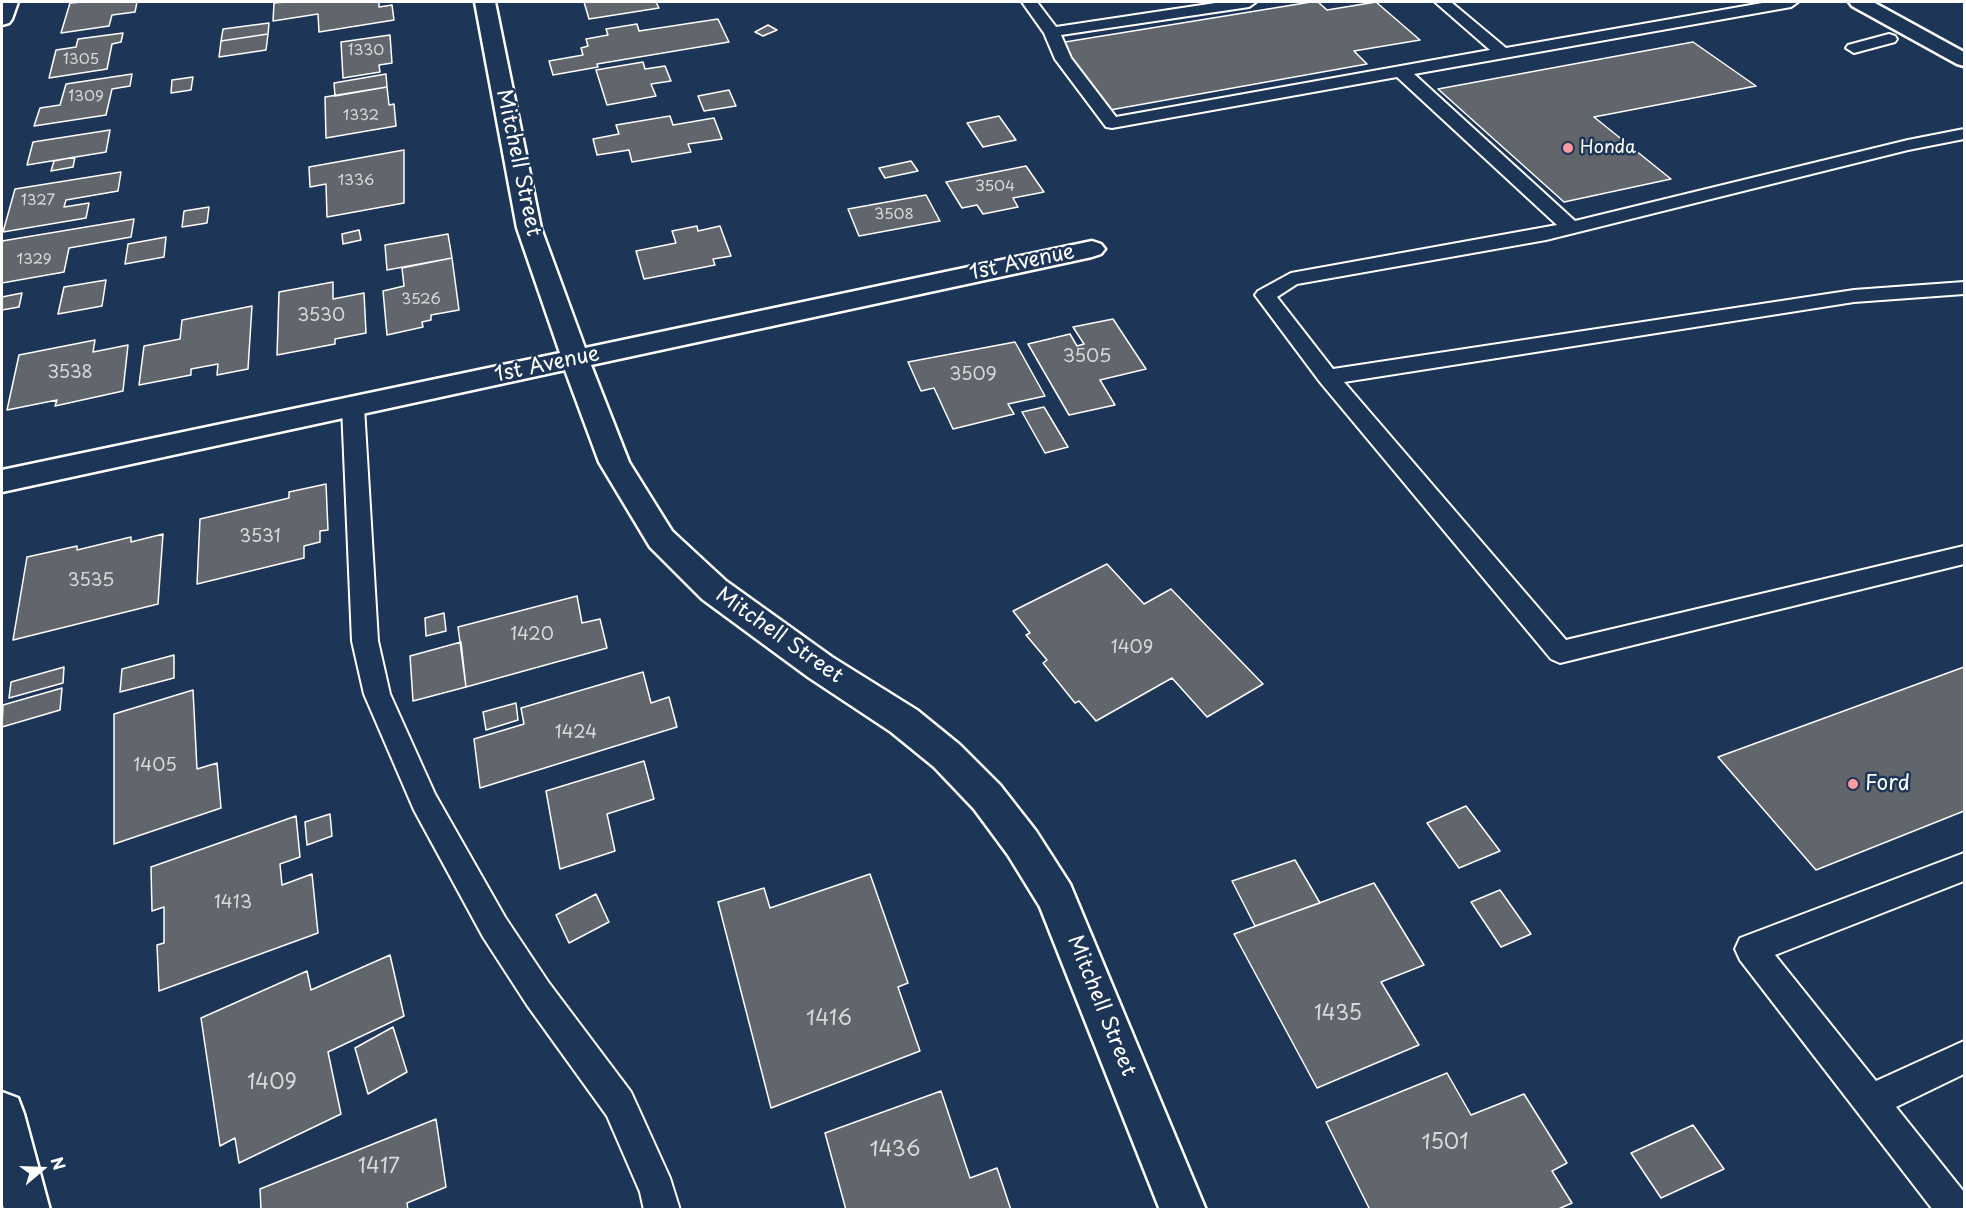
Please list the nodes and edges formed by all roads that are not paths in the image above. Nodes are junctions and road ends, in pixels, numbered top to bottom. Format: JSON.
{"nodes":[{"id":1,"x":8,"y":2,"type":"edge"},
{"id":2,"x":485,"y":2,"type":"edge"},
{"id":3,"x":1029,"y":2,"type":"edge"},
{"id":4,"x":1249,"y":2,"type":"edge"},
{"id":5,"x":1442,"y":2,"type":"edge"},
{"id":6,"x":1791,"y":2,"type":"edge"},
{"id":7,"x":1859,"y":2,"type":"edge"},
{"id":8,"x":1875,"y":2,"type":"edge"},
{"id":9,"x":1192,"y":5,"type":"edge"},
{"id":10,"x":2,"y":19,"type":"edge"},
{"id":11,"x":1052,"y":32,"type":"junction"},
{"id":12,"x":1919,"y":32,"type":"junction"},
{"id":13,"x":1888,"y":39,"type":"dead end"},
{"id":14,"x":1854,"y":48,"type":"dead end"},
{"id":15,"x":1503,"y":53,"type":"junction"},
{"id":16,"x":1965,"y":60,"type":"edge"},
{"id":17,"x":1401,"y":71,"type":"junction"},
{"id":18,"x":1965,"y":134,"type":"edge"},
{"id":19,"x":1571,"y":228,"type":"junction"},
{"id":20,"x":1092,"y":249,"type":"dead end"},
{"id":21,"x":1965,"y":288,"type":"edge"},
{"id":22,"x":574,"y":359,"type":"junction"},
{"id":23,"x":1328,"y":377,"type":"junction"},
{"id":24,"x":353,"y":407,"type":"junction"},
{"id":25,"x":2,"y":481,"type":"edge"},
{"id":26,"x":1965,"y":555,"type":"edge"},
{"id":27,"x":1965,"y":867,"type":"edge"},
{"id":28,"x":1965,"y":1057,"type":"edge"},
{"id":29,"x":1871,"y":1101,"type":"junction"},
{"id":30,"x":2,"y":1114,"type":"edge"},
{"id":31,"x":27,"y":1209,"type":"edge"},
{"id":32,"x":662,"y":1209,"type":"edge"},
{"id":33,"x":1183,"y":1209,"type":"edge"},
{"id":34,"x":1956,"y":1209,"type":"edge"}],
"edges":[{"from":1,"to":10,"type":"street"},
{"from":2,"to":22,"type":"street","name":"Mitchell Street"},
{"from":3,"to":11,"type":"lane"},
{"from":4,"to":9,"type":"lane"},
{"from":5,"to":15,"type":"lane"},
{"from":6,"to":15,"type":"lane"},
{"from":7,"to":12,"type":"street"},
{"from":8,"to":12,"type":"street"},
{"from":9,"to":11,"type":"lane"},
{"from":11,"to":17,"type":"lane"},
{"from":12,"to":16,"type":"street"},
{"from":13,"to":14,"type":"lane"},
{"from":15,"to":17,"type":"lane"},
{"from":17,"to":19,"type":"lane"},
{"from":18,"to":19,"type":"lane"},
{"from":19,"to":23,"type":"lane"},
{"from":20,"to":22,"type":"street","name":"1st Avenue"},
{"from":21,"to":23,"type":"lane"},
{"from":22,"to":24,"type":"street","name":"1st Avenue"},
{"from":22,"to":33,"type":"street","name":"Mitchell Street"},
{"from":23,"to":26,"type":"lane"},
{"from":24,"to":25,"type":"street","name":"1st Avenue"},
{"from":24,"to":32,"type":"lane"},
{"from":27,"to":29,"type":"lane"},
{"from":28,"to":29,"type":"lane"},
{"from":29,"to":34,"type":"lane"},
{"from":30,"to":31,"type":"street"}]}
